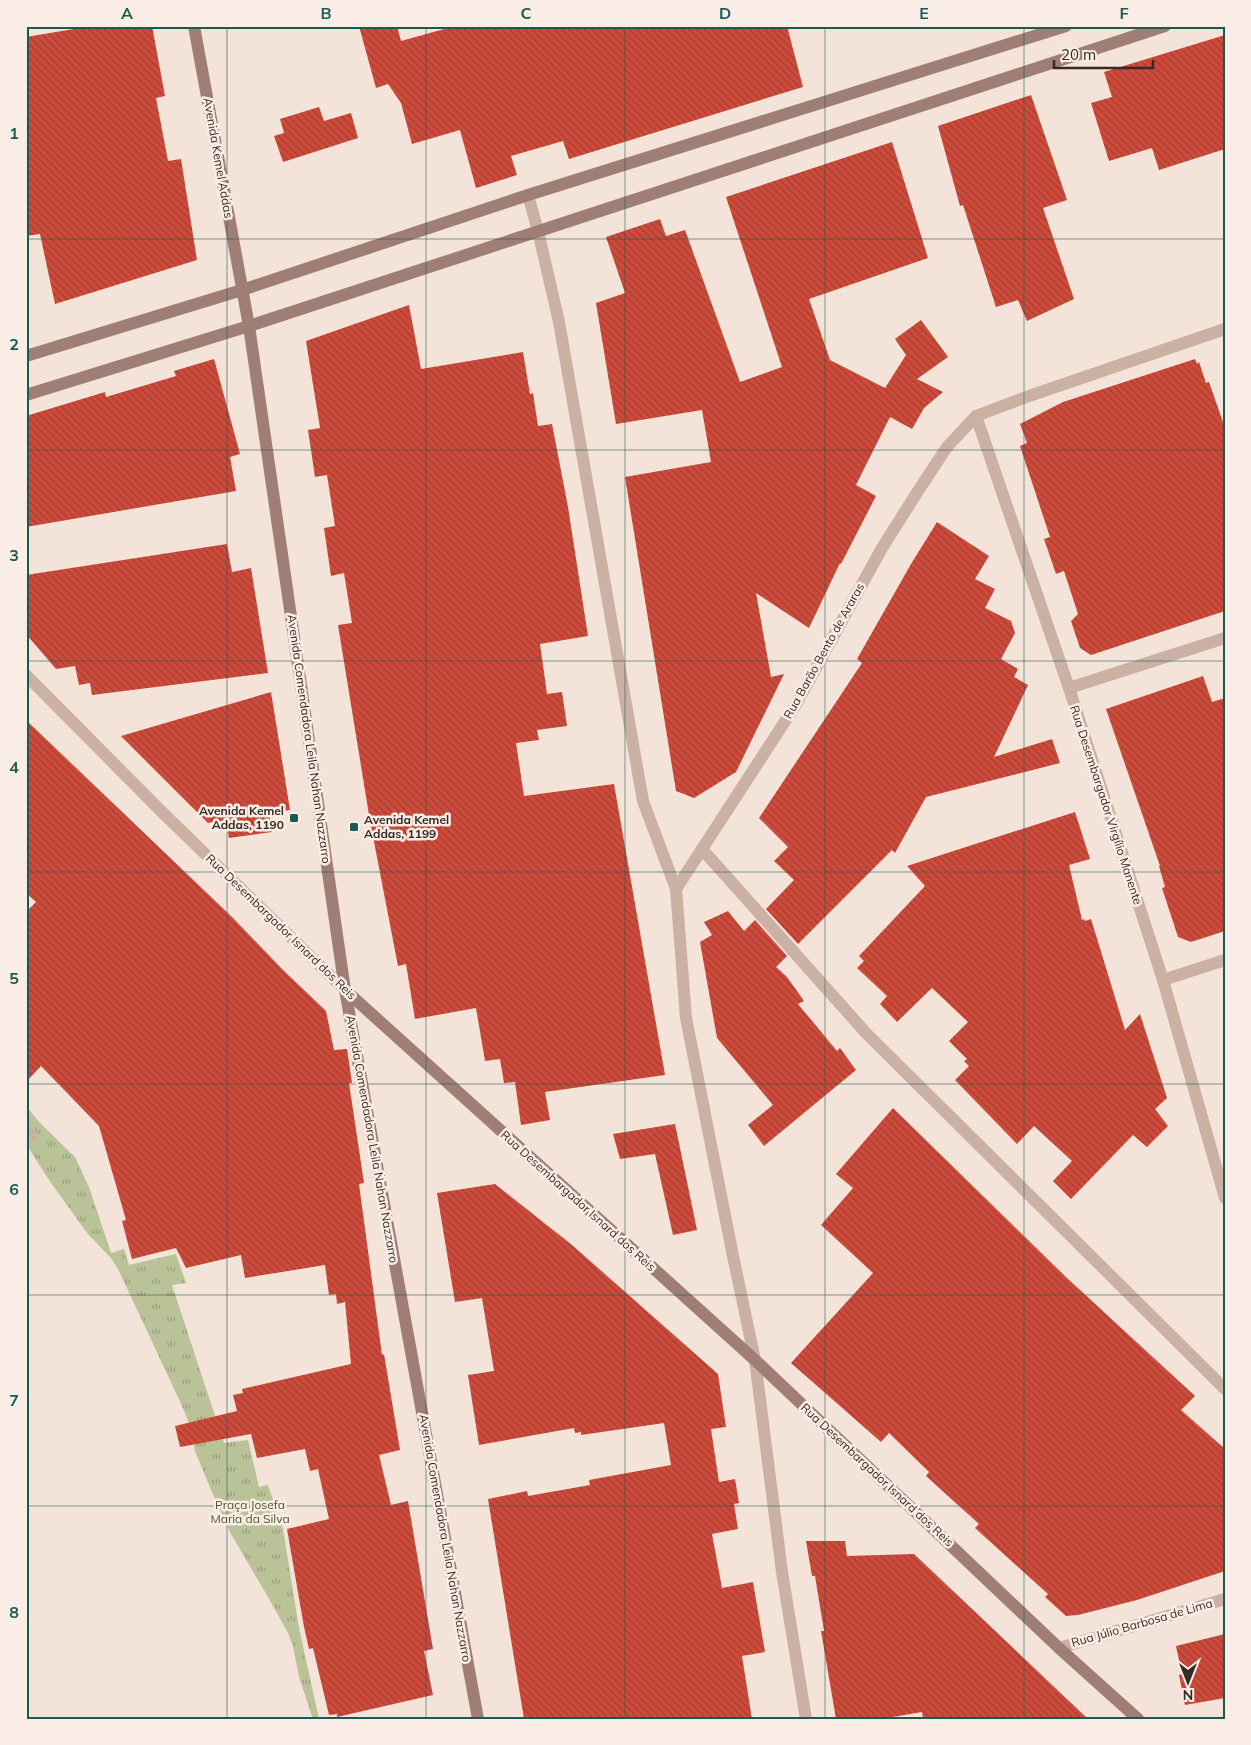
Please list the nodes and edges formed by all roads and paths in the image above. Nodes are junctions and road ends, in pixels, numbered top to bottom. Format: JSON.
{"nodes":[{"id":1,"x":194,"y":26,"type":"edge"},
{"id":2,"x":1066,"y":26,"type":"edge"},
{"id":3,"x":1165,"y":26,"type":"edge"},
{"id":4,"x":528,"y":195,"type":"junction"},
{"id":5,"x":538,"y":231,"type":"junction"},
{"id":6,"x":242,"y":290,"type":"junction"},
{"id":7,"x":249,"y":326,"type":"junction"},
{"id":8,"x":1225,"y":329,"type":"edge"},
{"id":9,"x":26,"y":356,"type":"edge"},
{"id":10,"x":26,"y":395,"type":"edge"},
{"id":11,"x":976,"y":416,"type":"junction"},
{"id":12,"x":1225,"y":638,"type":"edge"},
{"id":13,"x":26,"y":675,"type":"edge"},
{"id":14,"x":1069,"y":688,"type":"junction"},
{"id":15,"x":702,"y":849,"type":"junction"},
{"id":16,"x":676,"y":889,"type":"junction"},
{"id":17,"x":1225,"y":960,"type":"edge"},
{"id":18,"x":1163,"y":980,"type":"junction"},
{"id":19,"x":345,"y":990,"type":"junction"},
{"id":20,"x":1225,"y":1198,"type":"edge"},
{"id":21,"x":756,"y":1360,"type":"junction"},
{"id":22,"x":1225,"y":1389,"type":"edge"},
{"id":23,"x":1225,"y":1599,"type":"edge"},
{"id":24,"x":1059,"y":1648,"type":"junction"},
{"id":25,"x":478,"y":1719,"type":"edge"},
{"id":26,"x":806,"y":1719,"type":"edge"},
{"id":27,"x":1138,"y":1719,"type":"edge"}],
"edges":[{"from":1,"to":6,"type":"main road","name":"Avenida Kemel Addas"},
{"from":2,"to":4,"type":"main road"},
{"from":3,"to":5,"type":"main road"},
{"from":4,"to":5,"type":"street"},
{"from":4,"to":6,"type":"main road"},
{"from":5,"to":7,"type":"main road"},
{"from":5,"to":16,"type":"street"},
{"from":6,"to":7,"type":"main road","name":"Avenida Comendadora Leila Nahan Nazzarro"},
{"from":6,"to":9,"type":"main road"},
{"from":7,"to":10,"type":"main road"},
{"from":7,"to":19,"type":"main road","name":"Avenida Comendadora Leila Nahan Nazzarro"},
{"from":8,"to":11,"type":"street"},
{"from":11,"to":14,"type":"street","name":"Rua Desembargador Virgílio Manente"},
{"from":11,"to":15,"type":"street","name":"Rua Barão Bento de Araras"},
{"from":12,"to":14,"type":"street"},
{"from":13,"to":19,"type":"street","name":"Rua Desembargador Isnard dos Reis"},
{"from":14,"to":18,"type":"street","name":"Rua Desembargador Virgílio Manente"},
{"from":15,"to":16,"type":"street","name":"Rua Barão Bento de Araras"},
{"from":15,"to":22,"type":"street"},
{"from":16,"to":21,"type":"street"},
{"from":17,"to":18,"type":"street"},
{"from":18,"to":20,"type":"street","name":"Rua Desembargador Virgílio Manente"},
{"from":19,"to":21,"type":"main road","name":"Rua Desembargador Isnard dos Reis"},
{"from":19,"to":25,"type":"main road","name":"Avenida Comendadora Leila Nahan Nazzarro"},
{"from":21,"to":24,"type":"main road","name":"Rua Desembargador Isnard dos Reis"},
{"from":21,"to":26,"type":"street"},
{"from":23,"to":24,"type":"street","name":"Rua Júlio Barbosa de Lima"},
{"from":24,"to":27,"type":"main road","name":"Rua Desembargador Isnard dos Reis"}]}
